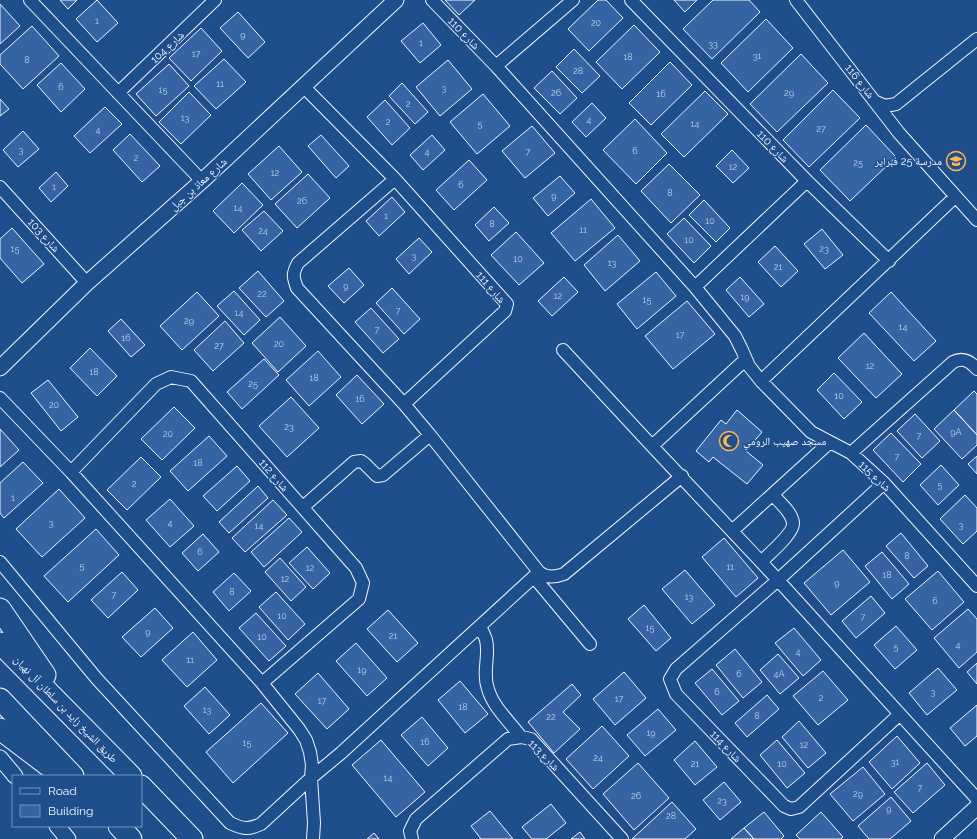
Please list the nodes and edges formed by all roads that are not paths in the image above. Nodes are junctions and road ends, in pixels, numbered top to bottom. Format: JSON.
{"nodes":[{"id":1,"x":30,"y":0,"type":"edge"},
{"id":2,"x":215,"y":0,"type":"edge"},
{"id":3,"x":396,"y":0,"type":"edge"},
{"id":4,"x":432,"y":0,"type":"edge"},
{"id":5,"x":573,"y":0,"type":"edge"},
{"id":6,"x":631,"y":0,"type":"edge"},
{"id":7,"x":796,"y":0,"type":"edge"},
{"id":8,"x":977,"y":39,"type":"edge"},
{"id":9,"x":496,"y":66,"type":"junction"},
{"id":10,"x":304,"y":87,"type":"junction"},
{"id":11,"x":118,"y":93,"type":"junction"},
{"id":12,"x":876,"y":102,"type":"junction"},
{"id":13,"x":395,"y":179,"type":"junction"},
{"id":14,"x":202,"y":181,"type":"junction"},
{"id":15,"x":807,"y":181,"type":"junction"},
{"id":16,"x":0,"y":187,"type":"edge"},
{"id":17,"x":955,"y":197,"type":"junction"},
{"id":18,"x":977,"y":220,"type":"edge"},
{"id":19,"x":889,"y":261,"type":"junction"},
{"id":20,"x":87,"y":282,"type":"junction"},
{"id":21,"x":695,"y":288,"type":"junction"},
{"id":22,"x":563,"y":350,"type":"dead end"},
{"id":23,"x":746,"y":359,"type":"junction"},
{"id":24,"x":0,"y":368,"type":"edge"},
{"id":25,"x":977,"y":369,"type":"edge"},
{"id":26,"x":761,"y":381,"type":"junction"},
{"id":27,"x":0,"y":398,"type":"edge"},
{"id":28,"x":404,"y":404,"type":"junction"},
{"id":29,"x":430,"y":435,"type":"junction"},
{"id":30,"x":830,"y":443,"type":"junction"},
{"id":31,"x":652,"y":446,"type":"junction"},
{"id":32,"x":850,"y":454,"type":"junction"},
{"id":33,"x":71,"y":472,"type":"junction"},
{"id":34,"x":682,"y":476,"type":"junction"},
{"id":35,"x":884,"y":483,"type":"junction"},
{"id":36,"x":773,"y":495,"type":"junction"},
{"id":37,"x":303,"y":507,"type":"junction"},
{"id":38,"x":732,"y":531,"type":"junction"},
{"id":39,"x":0,"y":562,"type":"edge"},
{"id":40,"x":761,"y":562,"type":"junction"},
{"id":41,"x":537,"y":574,"type":"junction"},
{"id":42,"x":778,"y":580,"type":"junction"},
{"id":43,"x":977,"y":586,"type":"edge"},
{"id":44,"x":0,"y":609,"type":"edge"},
{"id":45,"x":480,"y":626,"type":"junction"},
{"id":46,"x":0,"y":643,"type":"edge"},
{"id":47,"x":590,"y":644,"type":"dead end"},
{"id":48,"x":262,"y":683,"type":"junction"},
{"id":49,"x":0,"y":699,"type":"edge"},
{"id":50,"x":900,"y":714,"type":"junction"},
{"id":51,"x":78,"y":721,"type":"junction"},
{"id":52,"x":0,"y":729,"type":"edge"},
{"id":53,"x":522,"y":737,"type":"junction"},
{"id":54,"x":0,"y":758,"type":"edge"},
{"id":55,"x":14,"y":775,"type":"edge"},
{"id":56,"x":62,"y":775,"type":"edge"},
{"id":57,"x":72,"y":775,"type":"edge"},
{"id":58,"x":130,"y":775,"type":"edge"},
{"id":59,"x":311,"y":778,"type":"junction"},
{"id":60,"x":142,"y":787,"type":"edge"},
{"id":61,"x":977,"y":799,"type":"edge"},
{"id":62,"x":977,"y":807,"type":"edge"},
{"id":63,"x":58,"y":827,"type":"edge"},
{"id":64,"x":120,"y":827,"type":"edge"},
{"id":65,"x":68,"y":839,"type":"edge"},
{"id":66,"x":131,"y":839,"type":"edge"},
{"id":67,"x":192,"y":839,"type":"edge"},
{"id":68,"x":313,"y":839,"type":"edge"},
{"id":69,"x":412,"y":839,"type":"edge"},
{"id":70,"x":622,"y":839,"type":"edge"},
{"id":71,"x":942,"y":839,"type":"edge"}],
"edges":[{"from":1,"to":11,"type":"street"},
{"from":2,"to":11,"type":"street","name":"شارع 104"},
{"from":3,"to":10,"type":"street","name":"شارع معاذ بن جبل"},
{"from":4,"to":9,"type":"street","name":"شارع 110"},
{"from":5,"to":9,"type":"street"},
{"from":6,"to":15,"type":"street","name":"شارع 110"},
{"from":7,"to":12,"type":"street","name":"شارع 116"},
{"from":8,"to":12,"type":"street","name":"شارع 116"},
{"from":9,"to":21,"type":"street","name":"شارع 110"},
{"from":10,"to":13,"type":"street","name":"شارع 111"},
{"from":10,"to":14,"type":"street","name":"شارع معاذ بن جبل"},
{"from":11,"to":14,"type":"street"},
{"from":12,"to":17,"type":"street"},
{"from":13,"to":28,"type":"street","name":"شارع 111"},
{"from":13,"to":28,"type":"street"},
{"from":14,"to":20,"type":"street","name":"شارع معاذ بن جبل"},
{"from":15,"to":19,"type":"street","name":"شارع 110"},
{"from":15,"to":21,"type":"street"},
{"from":16,"to":20,"type":"street","name":"شارع 103"},
{"from":17,"to":18,"type":"street"},
{"from":17,"to":19,"type":"street"},
{"from":19,"to":26,"type":"street"},
{"from":20,"to":24,"type":"street","name":"شارع معاذ بن جبل"},
{"from":21,"to":23,"type":"street","name":"شارع 110"},
{"from":22,"to":31,"type":"street"},
{"from":23,"to":26,"type":"street","name":"شارع 110"},
{"from":23,"to":31,"type":"street"},
{"from":25,"to":32,"type":"street","name":"شارع 115"},
{"from":26,"to":30,"type":"street","name":"شارع 110"},
{"from":27,"to":33,"type":"street"},
{"from":28,"to":29,"type":"street"},
{"from":29,"to":37,"type":"street"},
{"from":29,"to":41,"type":"street"},
{"from":30,"to":32,"type":"street","name":"شارع 110"},
{"from":30,"to":36,"type":"street"},
{"from":31,"to":34,"type":"street"},
{"from":32,"to":35,"type":"street","name":"شارع 115"},
{"from":33,"to":37,"type":"street","name":"شارع 112"},
{"from":33,"to":48,"type":"street"},
{"from":34,"to":38,"type":"street"},
{"from":34,"to":41,"type":"street"},
{"from":35,"to":42,"type":"street","name":"شارع 114"},
{"from":35,"to":43,"type":"street","name":"شارع 115"},
{"from":36,"to":38,"type":"street"},
{"from":36,"to":40,"type":"street"},
{"from":37,"to":48,"type":"street","name":"شارع 112"},
{"from":38,"to":40,"type":"street"},
{"from":39,"to":59,"type":"street"},
{"from":40,"to":42,"type":"street"},
{"from":41,"to":45,"type":"street"},
{"from":41,"to":47,"type":"street"},
{"from":42,"to":50,"type":"street"},
{"from":42,"to":50,"type":"street","name":"شارع 114"},
{"from":44,"to":51,"type":"highway"},
{"from":45,"to":53,"type":"street"},
{"from":45,"to":59,"type":"street"},
{"from":46,"to":51,"type":"highway","name":"طريق الشيخ زايد بن سلطان آل نهيان"},
{"from":48,"to":59,"type":"street"},
{"from":49,"to":57,"type":"highway"},
{"from":50,"to":61,"type":"street"},
{"from":51,"to":58,"type":"highway","name":"طريق الشيخ زايد بن سلطان آل نهيان"},
{"from":52,"to":56,"type":"highway"},
{"from":53,"to":69,"type":"street","name":"شارع 113"},
{"from":53,"to":70,"type":"street","name":"شارع 113"},
{"from":54,"to":55,"type":"street"},
{"from":59,"to":68,"type":"street"},
{"from":60,"to":67,"type":"highway"},
{"from":62,"to":71,"type":"street"},
{"from":63,"to":65,"type":"street"},
{"from":64,"to":66,"type":"highway"}]}
